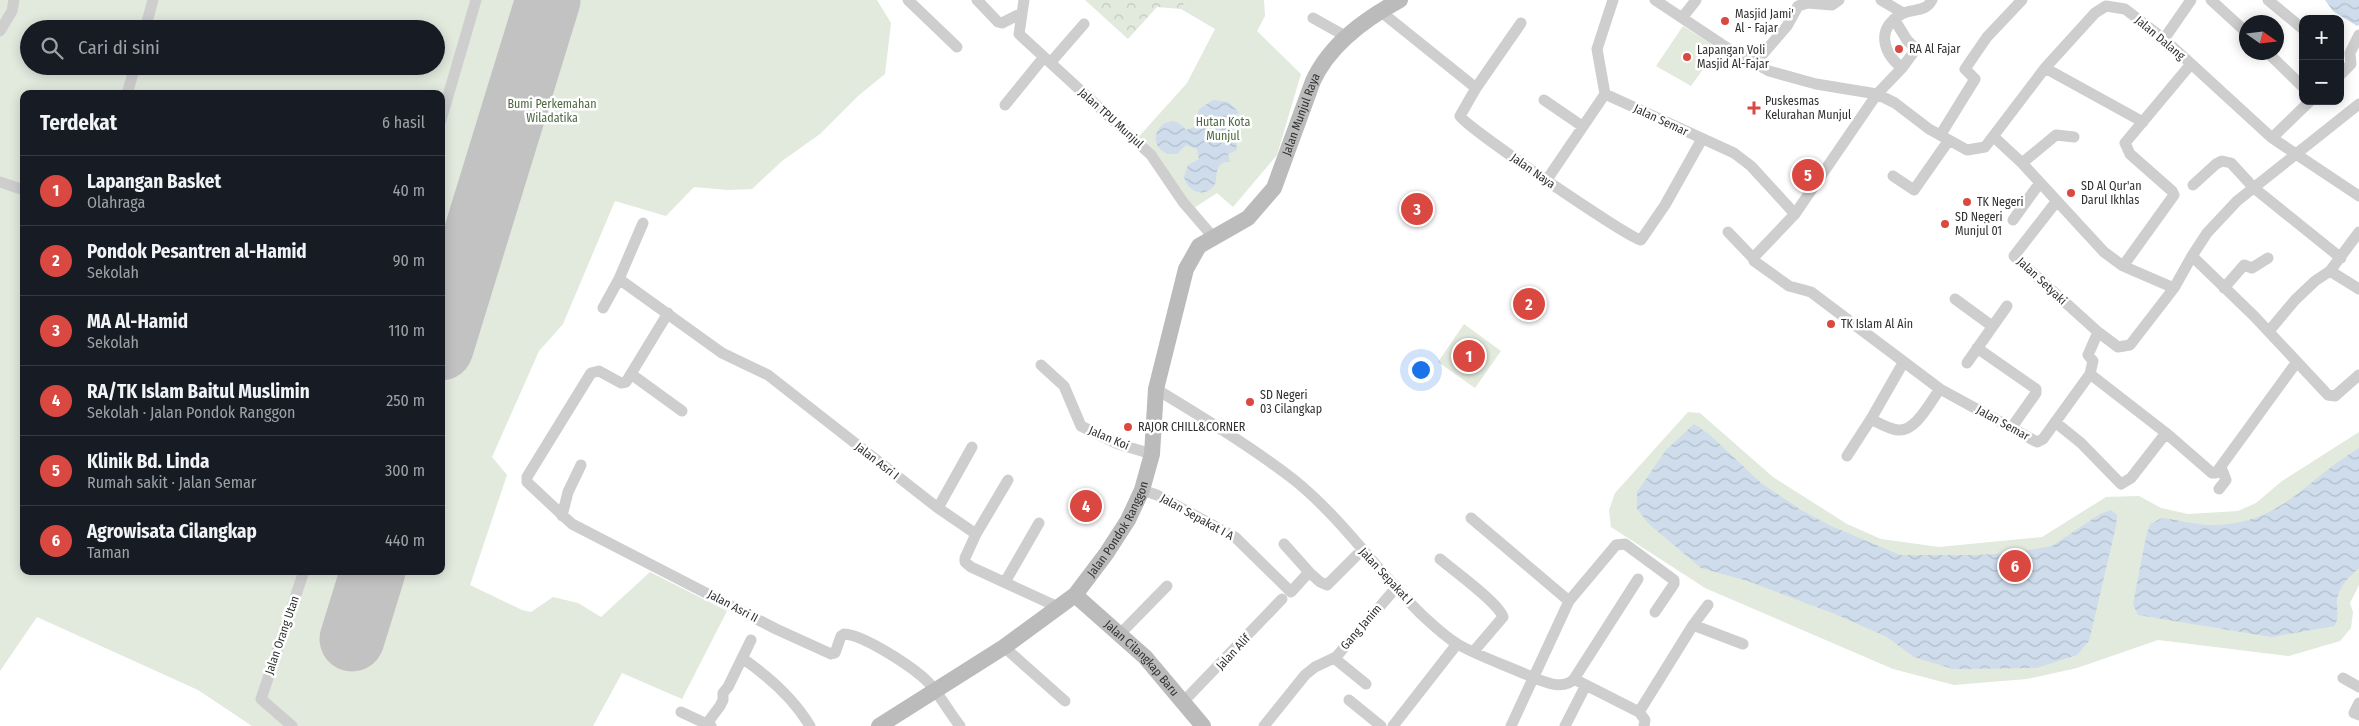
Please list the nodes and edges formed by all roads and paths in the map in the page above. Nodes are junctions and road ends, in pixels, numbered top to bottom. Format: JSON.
{"nodes":[{"id":1,"x":14,"y":0,"type":"edge"},
{"id":2,"x":153,"y":0,"type":"edge"},
{"id":3,"x":476,"y":0,"type":"edge"},
{"id":4,"x":908,"y":0,"type":"edge"},
{"id":5,"x":977,"y":0,"type":"edge"},
{"id":6,"x":1024,"y":0,"type":"edge"},
{"id":7,"x":1400,"y":0,"type":"edge"},
{"id":8,"x":1613,"y":0,"type":"edge"},
{"id":9,"x":1655,"y":0,"type":"edge"},
{"id":10,"x":1696,"y":0,"type":"edge"},
{"id":11,"x":1839,"y":0,"type":"edge"},
{"id":12,"x":1881,"y":0,"type":"edge"},
{"id":13,"x":1932,"y":0,"type":"edge"},
{"id":14,"x":2022,"y":0,"type":"edge"},
{"id":15,"x":2191,"y":0,"type":"edge"},
{"id":16,"x":2211,"y":0,"type":"edge"},
{"id":17,"x":2268,"y":0,"type":"edge"},
{"id":18,"x":2105,"y":2,"type":"edge"},
{"id":19,"x":1380,"y":11,"type":"junction"},
{"id":20,"x":1022,"y":13,"type":"junction"},
{"id":21,"x":1899,"y":16,"type":"junction"},
{"id":22,"x":1313,"y":18,"type":"dead end"},
{"id":23,"x":1682,"y":18,"type":"junction"},
{"id":24,"x":147,"y":20,"type":"edge"},
{"id":25,"x":1521,"y":23,"type":"dead end"},
{"id":26,"x":1084,"y":24,"type":"dead end"},
{"id":27,"x":2239,"y":26,"type":"edge"},
{"id":28,"x":2299,"y":26,"type":"edge"},
{"id":29,"x":0,"y":31,"type":"edge"},
{"id":30,"x":2359,"y":35,"type":"edge"},
{"id":31,"x":1347,"y":37,"type":"junction"},
{"id":32,"x":2164,"y":39,"type":"junction"},
{"id":33,"x":957,"y":47,"type":"dead end"},
{"id":34,"x":1047,"y":59,"type":"junction"},
{"id":35,"x":2275,"y":60,"type":"edge"},
{"id":36,"x":1755,"y":63,"type":"junction"},
{"id":37,"x":2191,"y":64,"type":"junction"},
{"id":38,"x":1902,"y":68,"type":"junction"},
{"id":39,"x":2046,"y":68,"type":"junction"},
{"id":40,"x":2344,"y":71,"type":"edge"},
{"id":41,"x":132,"y":75,"type":"edge"},
{"id":42,"x":2299,"y":83,"type":"edge"},
{"id":43,"x":1476,"y":88,"type":"junction"},
{"id":44,"x":128,"y":90,"type":"edge"},
{"id":45,"x":1605,"y":94,"type":"junction"},
{"id":46,"x":1877,"y":94,"type":"junction"},
{"id":47,"x":1544,"y":100,"type":"dead end"},
{"id":48,"x":2359,"y":104,"type":"edge"},
{"id":49,"x":1005,"y":105,"type":"dead end"},
{"id":50,"x":2306,"y":105,"type":"edge"},
{"id":51,"x":445,"y":106,"type":"edge"},
{"id":52,"x":2143,"y":122,"type":"junction"},
{"id":53,"x":1582,"y":126,"type":"junction"},
{"id":54,"x":1945,"y":137,"type":"junction"},
{"id":55,"x":1994,"y":137,"type":"junction"},
{"id":56,"x":2074,"y":137,"type":"dead end"},
{"id":57,"x":2272,"y":138,"type":"junction"},
{"id":58,"x":1702,"y":139,"type":"junction"},
{"id":59,"x":2295,"y":154,"type":"junction"},
{"id":60,"x":2022,"y":163,"type":"junction"},
{"id":61,"x":1893,"y":176,"type":"dead end"},
{"id":62,"x":1546,"y":181,"type":"junction"},
{"id":63,"x":0,"y":182,"type":"edge"},
{"id":64,"x":2039,"y":184,"type":"junction"},
{"id":65,"x":2193,"y":185,"type":"dead end"},
{"id":66,"x":2254,"y":188,"type":"junction"},
{"id":67,"x":20,"y":189,"type":"edge"},
{"id":68,"x":2359,"y":196,"type":"edge"},
{"id":69,"x":2056,"y":202,"type":"junction"},
{"id":70,"x":1795,"y":214,"type":"junction"},
{"id":71,"x":2013,"y":220,"type":"dead end"},
{"id":72,"x":643,"y":222,"type":"dead end"},
{"id":73,"x":1728,"y":232,"type":"dead end"},
{"id":74,"x":2359,"y":232,"type":"edge"},
{"id":75,"x":1214,"y":238,"type":"junction"},
{"id":76,"x":2192,"y":256,"type":"junction"},
{"id":77,"x":1753,"y":258,"type":"junction"},
{"id":78,"x":2268,"y":258,"type":"dead end"},
{"id":79,"x":2341,"y":258,"type":"junction"},
{"id":80,"x":2123,"y":266,"type":"junction"},
{"id":81,"x":2330,"y":271,"type":"junction"},
{"id":82,"x":619,"y":279,"type":"junction"},
{"id":83,"x":2174,"y":288,"type":"junction"},
{"id":84,"x":2224,"y":288,"type":"junction"},
{"id":85,"x":2359,"y":289,"type":"edge"},
{"id":86,"x":1955,"y":299,"type":"dead end"},
{"id":87,"x":2007,"y":306,"type":"dead end"},
{"id":88,"x":603,"y":308,"type":"dead end"},
{"id":89,"x":668,"y":313,"type":"junction"},
{"id":90,"x":1992,"y":326,"type":"junction"},
{"id":91,"x":2269,"y":331,"type":"junction"},
{"id":92,"x":2098,"y":332,"type":"junction"},
{"id":93,"x":1977,"y":348,"type":"junction"},
{"id":94,"x":1903,"y":363,"type":"junction"},
{"id":95,"x":1967,"y":363,"type":"dead end"},
{"id":96,"x":2296,"y":363,"type":"junction"},
{"id":97,"x":1041,"y":365,"type":"dead end"},
{"id":98,"x":631,"y":374,"type":"junction"},
{"id":99,"x":2090,"y":374,"type":"junction"},
{"id":100,"x":2359,"y":375,"type":"edge"},
{"id":101,"x":1156,"y":389,"type":"junction"},
{"id":102,"x":1940,"y":389,"type":"junction"},
{"id":103,"x":682,"y":411,"type":"dead end"},
{"id":104,"x":1871,"y":419,"type":"junction"},
{"id":105,"x":2055,"y":422,"type":"junction"},
{"id":106,"x":2012,"y":427,"type":"junction"},
{"id":107,"x":2166,"y":433,"type":"junction"},
{"id":108,"x":972,"y":447,"type":"dead end"},
{"id":109,"x":1152,"y":454,"type":"junction"},
{"id":110,"x":1847,"y":456,"type":"dead end"},
{"id":111,"x":581,"y":465,"type":"dead end"},
{"id":112,"x":2221,"y":467,"type":"junction"},
{"id":113,"x":1008,"y":480,"type":"dead end"},
{"id":114,"x":2219,"y":489,"type":"dead end"},
{"id":115,"x":1142,"y":490,"type":"junction"},
{"id":116,"x":938,"y":508,"type":"junction"},
{"id":117,"x":562,"y":516,"type":"junction"},
{"id":118,"x":1471,"y":518,"type":"dead end"},
{"id":119,"x":1039,"y":523,"type":"dead end"},
{"id":120,"x":976,"y":534,"type":"junction"},
{"id":121,"x":1284,"y":544,"type":"dead end"},
{"id":122,"x":1362,"y":550,"type":"junction"},
{"id":123,"x":1440,"y":559,"type":"dead end"},
{"id":124,"x":1310,"y":572,"type":"junction"},
{"id":125,"x":303,"y":575,"type":"edge"},
{"id":126,"x":1638,"y":579,"type":"dead end"},
{"id":127,"x":1005,"y":582,"type":"junction"},
{"id":128,"x":1167,"y":586,"type":"dead end"},
{"id":129,"x":1395,"y":589,"type":"junction"},
{"id":130,"x":1075,"y":595,"type":"junction"},
{"id":131,"x":1287,"y":596,"type":"junction"},
{"id":132,"x":1569,"y":601,"type":"junction"},
{"id":133,"x":1708,"y":605,"type":"dead end"},
{"id":134,"x":1058,"y":607,"type":"junction"},
{"id":135,"x":1655,"y":612,"type":"dead end"},
{"id":136,"x":1693,"y":625,"type":"junction"},
{"id":137,"x":1119,"y":635,"type":"junction"},
{"id":138,"x":751,"y":640,"type":"dead end"},
{"id":139,"x":1457,"y":644,"type":"junction"},
{"id":140,"x":1743,"y":644,"type":"dead end"},
{"id":141,"x":1004,"y":646,"type":"junction"},
{"id":142,"x":1474,"y":651,"type":"junction"},
{"id":143,"x":742,"y":658,"type":"junction"},
{"id":144,"x":1334,"y":658,"type":"junction"},
{"id":145,"x":1534,"y":678,"type":"junction"},
{"id":146,"x":2343,"y":678,"type":"dead end"},
{"id":147,"x":1574,"y":679,"type":"junction"},
{"id":148,"x":1366,"y":684,"type":"dead end"},
{"id":149,"x":1586,"y":685,"type":"junction"},
{"id":150,"x":2359,"y":687,"type":"edge"},
{"id":151,"x":935,"y":690,"type":"junction"},
{"id":152,"x":1349,"y":700,"type":"dead end"},
{"id":153,"x":1065,"y":701,"type":"dead end"},
{"id":154,"x":2359,"y":703,"type":"edge"},
{"id":155,"x":1182,"y":704,"type":"junction"},
{"id":156,"x":681,"y":712,"type":"dead end"},
{"id":157,"x":1639,"y":712,"type":"junction"},
{"id":158,"x":2359,"y":715,"type":"edge"},
{"id":159,"x":708,"y":725,"type":"edge"},
{"id":160,"x":292,"y":726,"type":"edge"},
{"id":161,"x":810,"y":726,"type":"edge"},
{"id":162,"x":879,"y":726,"type":"edge"},
{"id":163,"x":960,"y":726,"type":"edge"},
{"id":164,"x":1203,"y":726,"type":"edge"},
{"id":165,"x":1264,"y":726,"type":"edge"},
{"id":166,"x":1381,"y":726,"type":"edge"},
{"id":167,"x":1393,"y":726,"type":"edge"},
{"id":168,"x":1511,"y":726,"type":"edge"},
{"id":169,"x":1565,"y":726,"type":"edge"},
{"id":170,"x":1644,"y":726,"type":"edge"}],
"edges":[{"from":1,"to":29,"type":"street"},
{"from":2,"to":24,"type":"street"},
{"from":3,"to":51,"type":"street"},
{"from":4,"to":33,"type":"street"},
{"from":5,"to":20,"type":"street"},
{"from":6,"to":20,"type":"street","name":"Jalan TPU Munjul"},
{"from":7,"to":19,"type":"street","name":"Jalan Munjul Raya"},
{"from":8,"to":45,"type":"street"},
{"from":9,"to":23,"type":"street","name":"Jalan Dalang"},
{"from":10,"to":23,"type":"street"},
{"from":11,"to":36,"type":"street"},
{"from":12,"to":21,"type":"street"},
{"from":13,"to":21,"type":"street"},
{"from":14,"to":54,"type":"street"},
{"from":15,"to":32,"type":"street"},
{"from":16,"to":27,"type":"street"},
{"from":17,"to":28,"type":"street"},
{"from":18,"to":32,"type":"street","name":"Jalan Dalang"},
{"from":18,"to":39,"type":"street","name":"Jalan Dalang"},
{"from":19,"to":31,"type":"street","name":"Jalan Munjul Raya"},
{"from":19,"to":43,"type":"street"},
{"from":20,"to":34,"type":"street","name":"Jalan TPU Munjul"},
{"from":21,"to":38,"type":"street"},
{"from":21,"to":38,"type":"street"},
{"from":22,"to":31,"type":"street"},
{"from":23,"to":36,"type":"street","name":"Jalan Dalang"},
{"from":25,"to":43,"type":"street"},
{"from":26,"to":34,"type":"street"},
{"from":30,"to":40,"type":"street"},
{"from":31,"to":75,"type":"street","name":"Jalan Munjul Raya"},
{"from":32,"to":37,"type":"street","name":"Jalan Dalang"},
{"from":34,"to":49,"type":"street"},
{"from":34,"to":75,"type":"street","name":"Jalan TPU Munjul"},
{"from":35,"to":42,"type":"street"},
{"from":36,"to":46,"type":"street","name":"Jalan Dalang"},
{"from":37,"to":52,"type":"street"},
{"from":37,"to":57,"type":"street","name":"Jalan Dalang"},
{"from":38,"to":46,"type":"street"},
{"from":39,"to":52,"type":"street"},
{"from":39,"to":55,"type":"street","name":"Jalan Dalang"},
{"from":41,"to":44,"type":"street"},
{"from":43,"to":62,"type":"street","name":"Jalan Naya"},
{"from":45,"to":53,"type":"street"},
{"from":45,"to":58,"type":"street","name":"Jalan Semar"},
{"from":46,"to":54,"type":"street","name":"Jalan Dalang"},
{"from":46,"to":70,"type":"street"},
{"from":47,"to":53,"type":"street"},
{"from":48,"to":59,"type":"street"},
{"from":50,"to":57,"type":"street"},
{"from":52,"to":80,"type":"street"},
{"from":53,"to":62,"type":"street"},
{"from":54,"to":55,"type":"street","name":"Jalan Dalang"},
{"from":54,"to":61,"type":"street"},
{"from":55,"to":60,"type":"street"},
{"from":56,"to":60,"type":"street"},
{"from":57,"to":59,"type":"street","name":"Jalan Dalang"},
{"from":58,"to":62,"type":"street","name":"Jalan Naya"},
{"from":58,"to":70,"type":"street","name":"Jalan Semar"},
{"from":59,"to":66,"type":"street"},
{"from":59,"to":68,"type":"street","name":"Jalan Dalang"},
{"from":60,"to":64,"type":"street"},
{"from":63,"to":67,"type":"street"},
{"from":64,"to":69,"type":"street"},
{"from":64,"to":71,"type":"street"},
{"from":65,"to":66,"type":"street"},
{"from":66,"to":76,"type":"street"},
{"from":66,"to":79,"type":"street"},
{"from":69,"to":80,"type":"street"},
{"from":69,"to":92,"type":"street","name":"Jalan Setyaki"},
{"from":70,"to":77,"type":"street"},
{"from":72,"to":82,"type":"street"},
{"from":73,"to":77,"type":"street","name":"Jalan Semar"},
{"from":74,"to":79,"type":"street"},
{"from":75,"to":101,"type":"street","name":"Jalan Pondok Ranggon"},
{"from":76,"to":83,"type":"street"},
{"from":76,"to":84,"type":"street"},
{"from":77,"to":94,"type":"street","name":"Jalan Semar"},
{"from":78,"to":84,"type":"street"},
{"from":79,"to":81,"type":"street"},
{"from":80,"to":83,"type":"street"},
{"from":81,"to":85,"type":"street"},
{"from":81,"to":91,"type":"street"},
{"from":82,"to":88,"type":"street"},
{"from":82,"to":89,"type":"street","name":"Jalan Asri I"},
{"from":83,"to":92,"type":"street"},
{"from":84,"to":91,"type":"street"},
{"from":86,"to":90,"type":"street"},
{"from":87,"to":90,"type":"street"},
{"from":89,"to":98,"type":"street"},
{"from":89,"to":116,"type":"street","name":"Jalan Asri I"},
{"from":90,"to":93,"type":"street"},
{"from":91,"to":96,"type":"street"},
{"from":92,"to":99,"type":"street"},
{"from":93,"to":95,"type":"street"},
{"from":93,"to":106,"type":"street"},
{"from":94,"to":102,"type":"street","name":"Jalan Semar"},
{"from":94,"to":104,"type":"street"},
{"from":96,"to":100,"type":"street"},
{"from":96,"to":112,"type":"street"},
{"from":97,"to":109,"type":"street","name":"Jalan Koi"},
{"from":98,"to":103,"type":"street"},
{"from":98,"to":117,"type":"street","name":"Jalan Asri II"},
{"from":99,"to":105,"type":"street","name":"Jalan Semar"},
{"from":99,"to":107,"type":"street"},
{"from":101,"to":109,"type":"street","name":"Jalan Pondok Ranggon"},
{"from":101,"to":122,"type":"street","name":"Jalan Sepakat I"},
{"from":102,"to":104,"type":"street"},
{"from":102,"to":106,"type":"street","name":"Jalan Semar"},
{"from":104,"to":110,"type":"street"},
{"from":105,"to":106,"type":"street","name":"Jalan Semar"},
{"from":105,"to":107,"type":"street"},
{"from":107,"to":112,"type":"street"},
{"from":108,"to":116,"type":"street"},
{"from":109,"to":115,"type":"street","name":"Jalan Pondok Ranggon"},
{"from":111,"to":117,"type":"street"},
{"from":112,"to":114,"type":"street"},
{"from":113,"to":120,"type":"street"},
{"from":115,"to":130,"type":"street","name":"Jalan Pondok Ranggon"},
{"from":115,"to":131,"type":"street","name":"Jalan Sepakat I A"},
{"from":116,"to":120,"type":"street","name":"Jalan Asri I"},
{"from":117,"to":151,"type":"street","name":"Jalan Asri II"},
{"from":118,"to":132,"type":"street"},
{"from":119,"to":127,"type":"street"},
{"from":120,"to":127,"type":"street"},
{"from":121,"to":124,"type":"street"},
{"from":122,"to":124,"type":"street"},
{"from":122,"to":129,"type":"street","name":"Jalan Sepakat I"},
{"from":123,"to":142,"type":"street"},
{"from":124,"to":131,"type":"street","name":"Jalan Alif"},
{"from":125,"to":160,"type":"street","name":"Jalan Orang Utan"},
{"from":126,"to":147,"type":"street"},
{"from":127,"to":134,"type":"street"},
{"from":128,"to":137,"type":"street"},
{"from":129,"to":139,"type":"street","name":"Jalan Sepakat I"},
{"from":129,"to":144,"type":"street","name":"Gang Janim"},
{"from":130,"to":134,"type":"street","name":"Jalan Pondok Ranggon"},
{"from":130,"to":137,"type":"street","name":"Jalan Cilangkap Baru"},
{"from":131,"to":155,"type":"street","name":"Jalan Alif"},
{"from":132,"to":135,"type":"street"},
{"from":132,"to":145,"type":"street"},
{"from":133,"to":136,"type":"street"},
{"from":134,"to":141,"type":"street","name":"Jalan Pondok Ranggon"},
{"from":136,"to":140,"type":"street"},
{"from":136,"to":157,"type":"street"},
{"from":137,"to":155,"type":"street","name":"Jalan Cilangkap Baru"},
{"from":138,"to":143,"type":"street"},
{"from":139,"to":142,"type":"street","name":"Jalan Sepakat I"},
{"from":139,"to":167,"type":"street"},
{"from":141,"to":151,"type":"street","name":"Jalan Pondok Ranggon"},
{"from":141,"to":153,"type":"street"},
{"from":142,"to":145,"type":"street","name":"Jalan Sepakat I"},
{"from":143,"to":159,"type":"street"},
{"from":143,"to":161,"type":"street"},
{"from":144,"to":148,"type":"street"},
{"from":144,"to":165,"type":"street","name":"Gang Janim"},
{"from":145,"to":147,"type":"street","name":"Jalan Sepakat I"},
{"from":145,"to":168,"type":"street"},
{"from":146,"to":150,"type":"street"},
{"from":147,"to":149,"type":"street"},
{"from":149,"to":157,"type":"street"},
{"from":149,"to":169,"type":"street"},
{"from":151,"to":162,"type":"street","name":"Jalan Pondok Ranggon"},
{"from":151,"to":163,"type":"street"},
{"from":152,"to":166,"type":"street"},
{"from":154,"to":158,"type":"street"},
{"from":155,"to":164,"type":"street","name":"Jalan Cilangkap Baru"},
{"from":156,"to":159,"type":"street"},
{"from":157,"to":170,"type":"street"}]}
